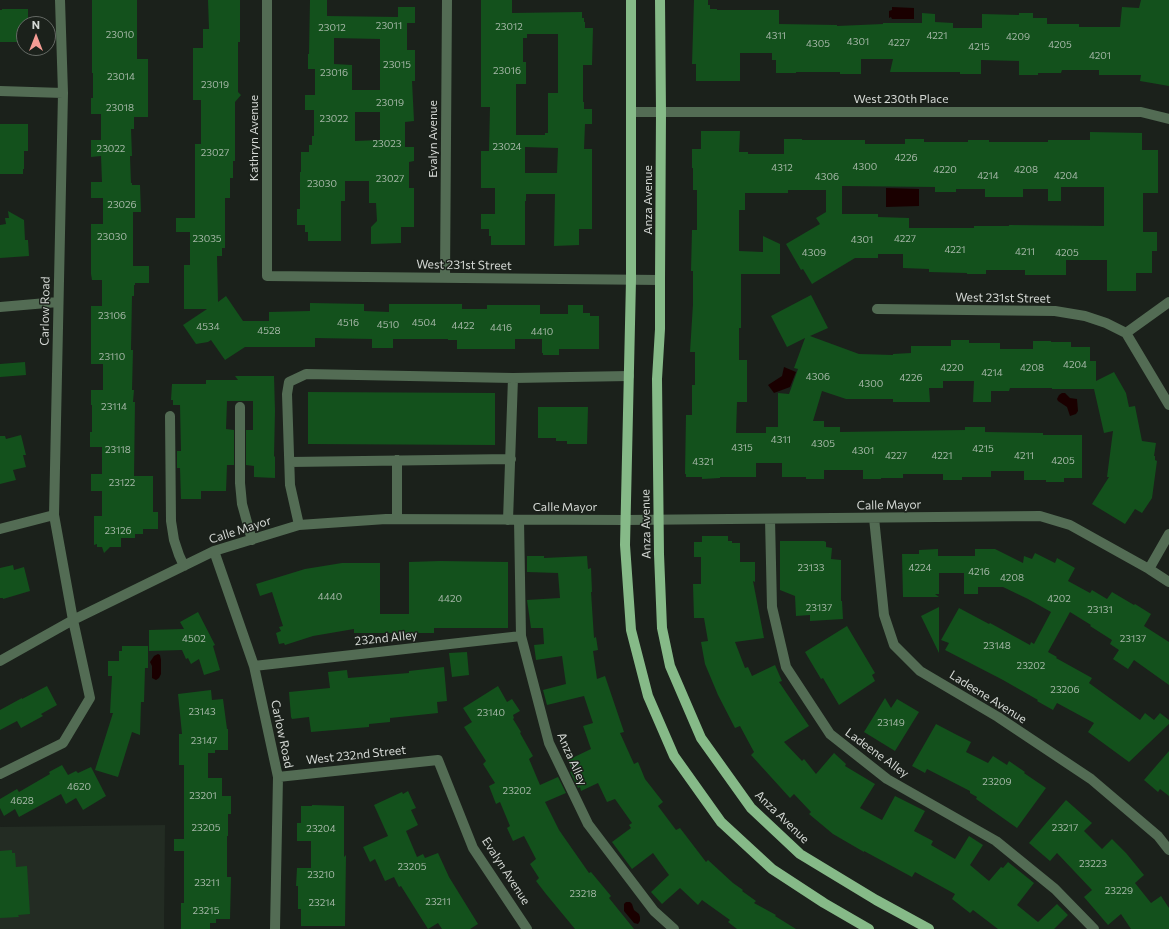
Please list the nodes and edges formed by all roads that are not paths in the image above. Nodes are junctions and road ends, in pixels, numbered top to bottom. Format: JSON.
{"nodes":[{"id":1,"x":60,"y":0,"type":"edge"},
{"id":2,"x":266,"y":0,"type":"edge"},
{"id":3,"x":447,"y":0,"type":"edge"},
{"id":4,"x":631,"y":0,"type":"edge"},
{"id":5,"x":660,"y":0,"type":"edge"},
{"id":6,"x":0,"y":92,"type":"edge"},
{"id":7,"x":63,"y":93,"type":"junction"},
{"id":8,"x":631,"y":112,"type":"junction"},
{"id":9,"x":661,"y":112,"type":"junction"},
{"id":10,"x":1169,"y":119,"type":"edge"},
{"id":11,"x":267,"y":276,"type":"joint"},
{"id":12,"x":445,"y":278,"type":"junction"},
{"id":13,"x":631,"y":280,"type":"junction"},
{"id":14,"x":660,"y":280,"type":"junction"},
{"id":15,"x":58,"y":302,"type":"junction"},
{"id":16,"x":1169,"y":302,"type":"edge"},
{"id":17,"x":0,"y":307,"type":"edge"},
{"id":18,"x":876,"y":309,"type":"dead end"},
{"id":19,"x":1126,"y":333,"type":"junction"},
{"id":20,"x":629,"y":376,"type":"junction"},
{"id":21,"x":514,"y":378,"type":"junction"},
{"id":22,"x":1169,"y":405,"type":"edge"},
{"id":23,"x":240,"y":407,"type":"dead end"},
{"id":24,"x":170,"y":416,"type":"dead end"},
{"id":25,"x":511,"y":459,"type":"junction"},
{"id":26,"x":397,"y":460,"type":"junction"},
{"id":27,"x":290,"y":462,"type":"junction"},
{"id":28,"x":54,"y":515,"type":"junction"},
{"id":29,"x":874,"y":518,"type":"junction"},
{"id":30,"x":397,"y":519,"type":"junction"},
{"id":31,"x":770,"y":519,"type":"junction"},
{"id":32,"x":513,"y":520,"type":"junction"},
{"id":33,"x":626,"y":520,"type":"junction"},
{"id":34,"x":659,"y":520,"type":"junction"},
{"id":35,"x":299,"y":525,"type":"junction"},
{"id":36,"x":0,"y":529,"type":"edge"},
{"id":37,"x":1169,"y":534,"type":"edge"},
{"id":38,"x":252,"y":540,"type":"junction"},
{"id":39,"x":214,"y":551,"type":"junction"},
{"id":40,"x":184,"y":566,"type":"junction"},
{"id":41,"x":1149,"y":569,"type":"junction"},
{"id":42,"x":1169,"y":582,"type":"edge"},
{"id":43,"x":73,"y":620,"type":"junction"},
{"id":44,"x":522,"y":636,"type":"junction"},
{"id":45,"x":0,"y":661,"type":"edge"},
{"id":46,"x":254,"y":666,"type":"junction"},
{"id":47,"x":438,"y":760,"type":"joint"},
{"id":48,"x":0,"y":774,"type":"edge"},
{"id":49,"x":278,"y":777,"type":"junction"},
{"id":50,"x":1169,"y":850,"type":"edge"},
{"id":51,"x":275,"y":929,"type":"edge"},
{"id":52,"x":527,"y":929,"type":"edge"},
{"id":53,"x":674,"y":929,"type":"edge"},
{"id":54,"x":868,"y":929,"type":"edge"},
{"id":55,"x":929,"y":929,"type":"edge"},
{"id":56,"x":1094,"y":929,"type":"edge"}],
"edges":[{"from":1,"to":7,"type":"street","name":"Carlow Road"},
{"from":2,"to":11,"type":"street","name":"Kathryn Avenue"},
{"from":3,"to":12,"type":"street","name":"Evalyn Avenue"},
{"from":4,"to":8,"type":"main road","name":"Anza Avenue"},
{"from":5,"to":9,"type":"main road","name":"Anza Avenue"},
{"from":6,"to":7,"type":"street"},
{"from":7,"to":15,"type":"street","name":"Carlow Road"},
{"from":8,"to":9,"type":"street","name":"West 230th Place"},
{"from":8,"to":13,"type":"main road","name":"Anza Avenue"},
{"from":9,"to":10,"type":"street","name":"West 230th Place"},
{"from":9,"to":14,"type":"main road","name":"Anza Avenue"},
{"from":11,"to":12,"type":"street","name":"West 231st Street"},
{"from":12,"to":13,"type":"street","name":"West 231st Street"},
{"from":13,"to":14,"type":"street","name":"West 231st Street"},
{"from":13,"to":20,"type":"main road","name":"Anza Avenue"},
{"from":14,"to":34,"type":"main road","name":"Anza Avenue"},
{"from":15,"to":17,"type":"street"},
{"from":15,"to":28,"type":"street","name":"Carlow Road"},
{"from":16,"to":19,"type":"street"},
{"from":18,"to":19,"type":"street","name":"West 231st Street"},
{"from":19,"to":22,"type":"street"},
{"from":20,"to":21,"type":"street"},
{"from":20,"to":33,"type":"main road","name":"Anza Avenue"},
{"from":21,"to":25,"type":"street","name":"Anza Alley"},
{"from":21,"to":27,"type":"street"},
{"from":23,"to":38,"type":"street"},
{"from":24,"to":40,"type":"street"},
{"from":25,"to":26,"type":"street"},
{"from":25,"to":32,"type":"street","name":"Anza Alley"},
{"from":26,"to":27,"type":"street"},
{"from":26,"to":30,"type":"street"},
{"from":27,"to":35,"type":"street"},
{"from":28,"to":36,"type":"street"},
{"from":28,"to":43,"type":"street","name":"Carlow Road"},
{"from":29,"to":31,"type":"street","name":"Calle Mayor"},
{"from":29,"to":41,"type":"street","name":"Calle Mayor"},
{"from":29,"to":50,"type":"street","name":"Ladeene Avenue"},
{"from":30,"to":32,"type":"street","name":"Calle Mayor"},
{"from":30,"to":35,"type":"street","name":"Calle Mayor"},
{"from":31,"to":34,"type":"street","name":"Calle Mayor"},
{"from":31,"to":56,"type":"street","name":"Ladeene Alley"},
{"from":32,"to":33,"type":"street","name":"Calle Mayor"},
{"from":32,"to":44,"type":"street","name":"Anza Alley"},
{"from":33,"to":34,"type":"street","name":"Calle Mayor"},
{"from":33,"to":54,"type":"main road","name":"Anza Avenue"},
{"from":34,"to":55,"type":"main road","name":"Anza Avenue"},
{"from":35,"to":38,"type":"street","name":"Calle Mayor"},
{"from":37,"to":41,"type":"street"},
{"from":38,"to":39,"type":"street","name":"Calle Mayor"},
{"from":39,"to":40,"type":"street","name":"Calle Mayor"},
{"from":39,"to":46,"type":"street","name":"Carlow Road"},
{"from":40,"to":43,"type":"street","name":"Calle Mayor"},
{"from":41,"to":42,"type":"street","name":"Calle Mayor"},
{"from":43,"to":45,"type":"street","name":"Calle Mayor"},
{"from":43,"to":48,"type":"street","name":"Carlow Road"},
{"from":44,"to":46,"type":"street","name":"232nd Alley"},
{"from":44,"to":53,"type":"street","name":"Anza Alley"},
{"from":46,"to":49,"type":"street","name":"Carlow Road"},
{"from":47,"to":49,"type":"street","name":"West 232nd Street"},
{"from":47,"to":52,"type":"street","name":"Evalyn Avenue"},
{"from":49,"to":51,"type":"street","name":"Carlow Road"}]}
